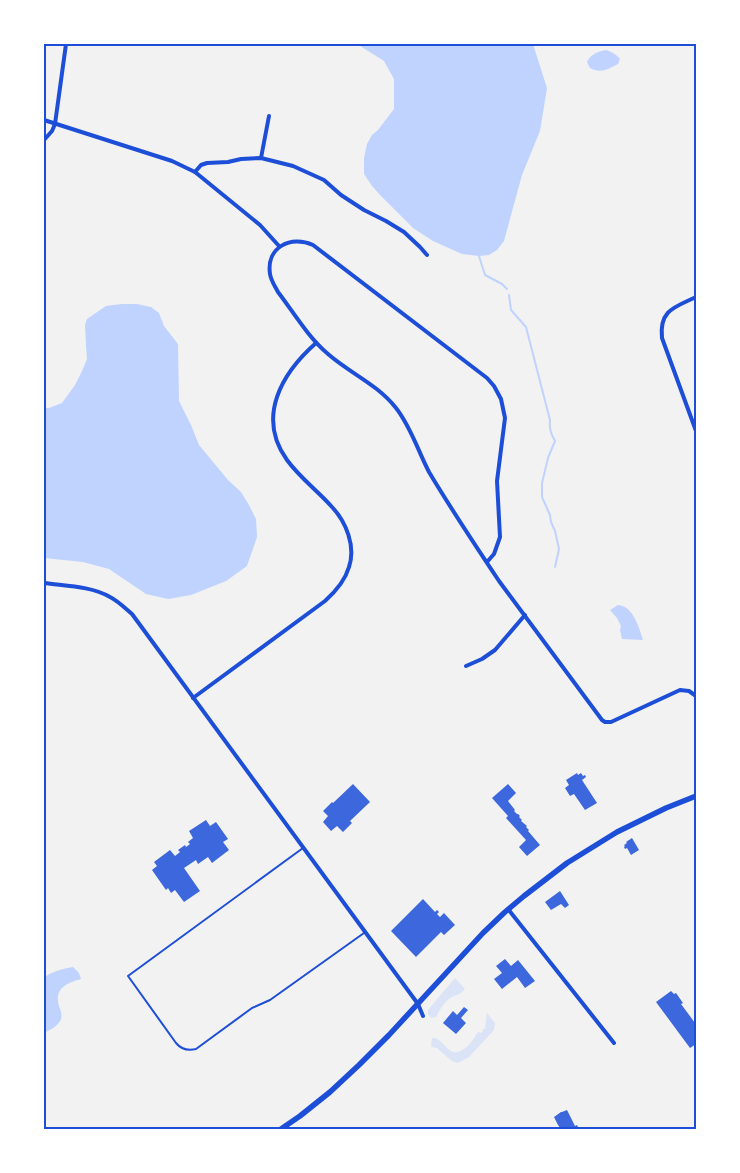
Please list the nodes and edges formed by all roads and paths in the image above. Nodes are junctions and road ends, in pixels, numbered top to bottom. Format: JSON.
{"nodes":[{"id":1,"x":66,"y":44,"type":"edge"},
{"id":2,"x":269,"y":116,"type":"dead end"},
{"id":3,"x":44,"y":120,"type":"edge"},
{"id":4,"x":55,"y":124,"type":"junction"},
{"id":5,"x":44,"y":140,"type":"edge"},
{"id":6,"x":261,"y":158,"type":"junction"},
{"id":7,"x":194,"y":172,"type":"junction"},
{"id":8,"x":280,"y":246,"type":"junction"},
{"id":9,"x":427,"y":255,"type":"dead end"},
{"id":10,"x":696,"y":297,"type":"edge"},
{"id":11,"x":316,"y":343,"type":"junction"},
{"id":12,"x":696,"y":431,"type":"edge"},
{"id":13,"x":487,"y":562,"type":"junction"},
{"id":14,"x":44,"y":583,"type":"edge"},
{"id":15,"x":524,"y":615,"type":"junction"},
{"id":16,"x":466,"y":666,"type":"dead end"},
{"id":17,"x":696,"y":696,"type":"edge"},
{"id":18,"x":192,"y":698,"type":"junction"},
{"id":19,"x":696,"y":796,"type":"edge"},
{"id":20,"x":303,"y":848,"type":"junction"},
{"id":21,"x":508,"y":909,"type":"junction"},
{"id":22,"x":365,"y":933,"type":"junction"},
{"id":23,"x":418,"y":1004,"type":"junction"},
{"id":24,"x":423,"y":1016,"type":"dead end"},
{"id":25,"x":614,"y":1043,"type":"dead end"},
{"id":26,"x":281,"y":1129,"type":"edge"}],
"edges":[{"from":1,"to":4,"type":"street"},
{"from":2,"to":6,"type":"street"},
{"from":3,"to":4,"type":"street"},
{"from":4,"to":5,"type":"street"},
{"from":4,"to":7,"type":"street"},
{"from":6,"to":7,"type":"street"},
{"from":6,"to":9,"type":"street"},
{"from":7,"to":8,"type":"street"},
{"from":8,"to":11,"type":"street"},
{"from":8,"to":13,"type":"street"},
{"from":10,"to":12,"type":"street"},
{"from":11,"to":13,"type":"street"},
{"from":11,"to":18,"type":"street"},
{"from":13,"to":15,"type":"street"},
{"from":14,"to":18,"type":"street"},
{"from":15,"to":16,"type":"street"},
{"from":15,"to":17,"type":"street"},
{"from":18,"to":20,"type":"street"},
{"from":19,"to":21,"type":"highway"},
{"from":20,"to":22,"type":"street"},
{"from":20,"to":22,"type":"lane"},
{"from":21,"to":23,"type":"highway"},
{"from":21,"to":25,"type":"street"},
{"from":22,"to":23,"type":"street"},
{"from":23,"to":24,"type":"street"},
{"from":23,"to":26,"type":"highway"}]}
